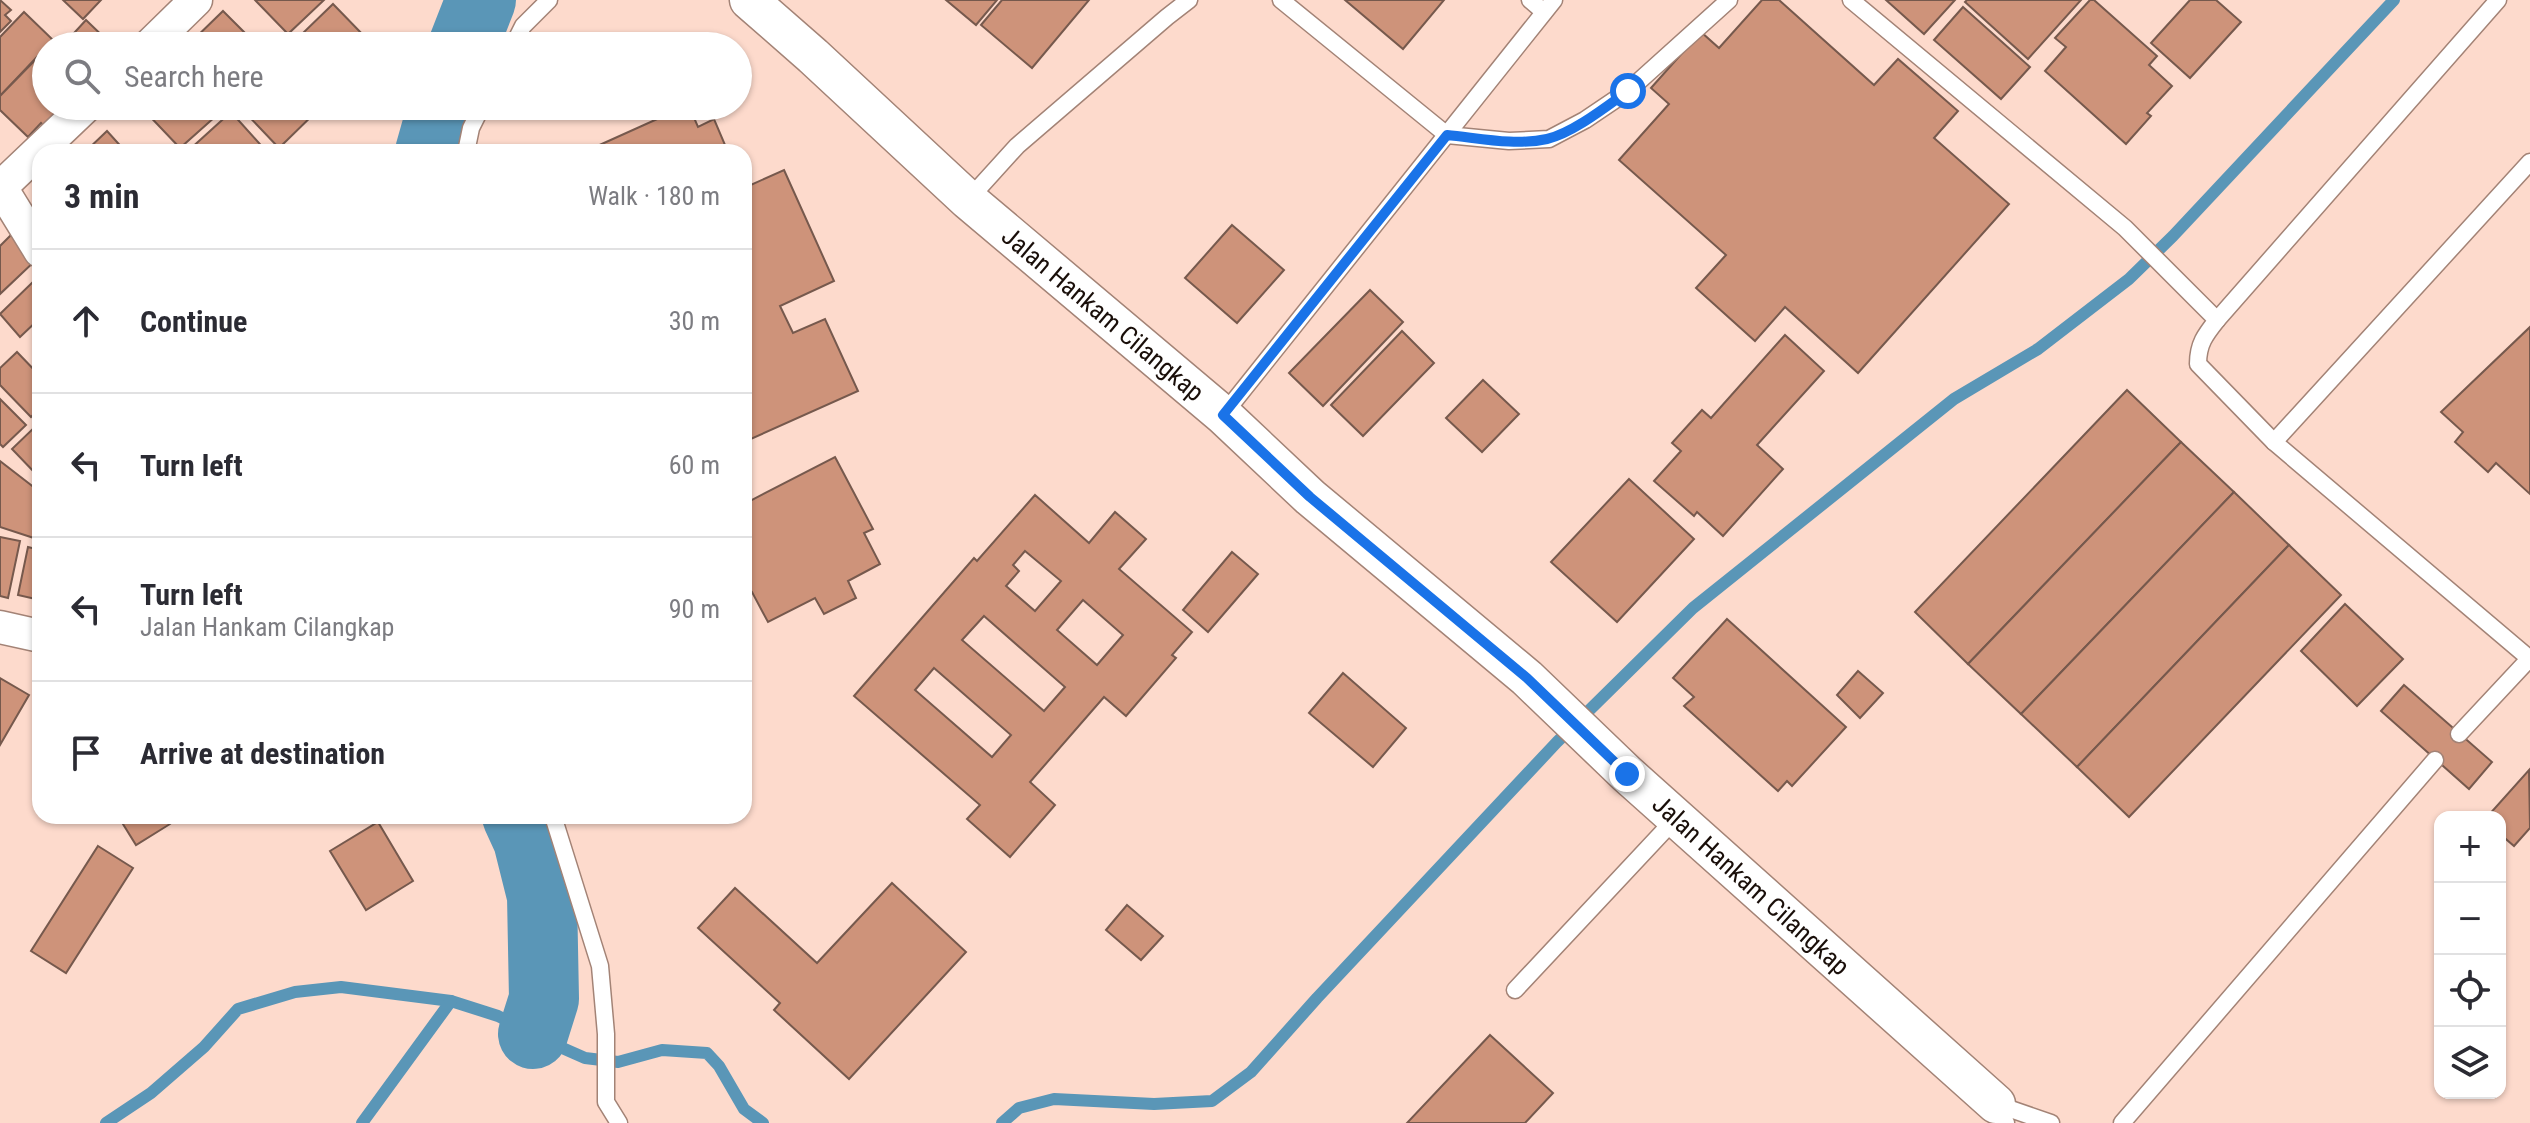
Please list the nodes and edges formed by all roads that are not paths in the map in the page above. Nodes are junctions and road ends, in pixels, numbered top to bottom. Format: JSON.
{"nodes":[{"id":1,"x":196,"y":0,"type":"edge"},
{"id":2,"x":549,"y":0,"type":"edge"},
{"id":3,"x":749,"y":0,"type":"edge"},
{"id":4,"x":1189,"y":0,"type":"edge"},
{"id":5,"x":1281,"y":0,"type":"edge"},
{"id":6,"x":1530,"y":0,"type":"edge"},
{"id":7,"x":1729,"y":0,"type":"edge"},
{"id":8,"x":1851,"y":0,"type":"edge"},
{"id":9,"x":2498,"y":0,"type":"edge"},
{"id":10,"x":1549,"y":6,"type":"edge"},
{"id":11,"x":163,"y":32,"type":"edge"},
{"id":12,"x":520,"y":32,"type":"edge"},
{"id":13,"x":71,"y":120,"type":"edge"},
{"id":14,"x":475,"y":120,"type":"edge"},
{"id":15,"x":1447,"y":135,"type":"junction"},
{"id":16,"x":46,"y":144,"type":"edge"},
{"id":17,"x":468,"y":144,"type":"edge"},
{"id":18,"x":32,"y":157,"type":"edge"},
{"id":19,"x":2530,"y":162,"type":"edge"},
{"id":20,"x":1,"y":186,"type":"edge"},
{"id":21,"x":968,"y":200,"type":"junction"},
{"id":22,"x":32,"y":238,"type":"edge"},
{"id":23,"x":2217,"y":320,"type":"junction"},
{"id":24,"x":1223,"y":415,"type":"junction"},
{"id":25,"x":2274,"y":442,"type":"junction"},
{"id":26,"x":0,"y":627,"type":"edge"},
{"id":27,"x":32,"y":634,"type":"edge"},
{"id":28,"x":2530,"y":659,"type":"edge"},
{"id":29,"x":2459,"y":734,"type":"dead end"},
{"id":30,"x":2435,"y":760,"type":"dead end"},
{"id":31,"x":1676,"y":818,"type":"junction"},
{"id":32,"x":556,"y":824,"type":"edge"},
{"id":33,"x":1515,"y":990,"type":"dead end"},
{"id":34,"x":2001,"y":1113,"type":"edge"},
{"id":35,"x":619,"y":1123,"type":"edge"},
{"id":36,"x":2051,"y":1123,"type":"edge"},
{"id":37,"x":2122,"y":1123,"type":"edge"}],
"edges":[{"from":1,"to":11,"type":"street"},
{"from":2,"to":12,"type":"lane"},
{"from":3,"to":21,"type":"street","name":"Jalan Hankam Cilangkap"},
{"from":4,"to":21,"type":"lane"},
{"from":5,"to":15,"type":"lane"},
{"from":6,"to":10,"type":"lane"},
{"from":7,"to":15,"type":"lane"},
{"from":8,"to":23,"type":"lane"},
{"from":9,"to":23,"type":"lane"},
{"from":10,"to":15,"type":"lane"},
{"from":13,"to":16,"type":"street"},
{"from":14,"to":17,"type":"lane"},
{"from":15,"to":24,"type":"lane"},
{"from":18,"to":20,"type":"street"},
{"from":19,"to":25,"type":"lane"},
{"from":20,"to":22,"type":"street"},
{"from":21,"to":24,"type":"street","name":"Jalan Hankam Cilangkap"},
{"from":23,"to":25,"type":"lane"},
{"from":24,"to":31,"type":"street","name":"Jalan Hankam Cilangkap"},
{"from":25,"to":28,"type":"lane"},
{"from":26,"to":27,"type":"street"},
{"from":28,"to":29,"type":"lane"},
{"from":30,"to":37,"type":"lane"},
{"from":31,"to":33,"type":"lane"},
{"from":31,"to":34,"type":"street","name":"Jalan Hankam Cilangkap"},
{"from":32,"to":35,"type":"lane"},
{"from":34,"to":36,"type":"lane"}]}
